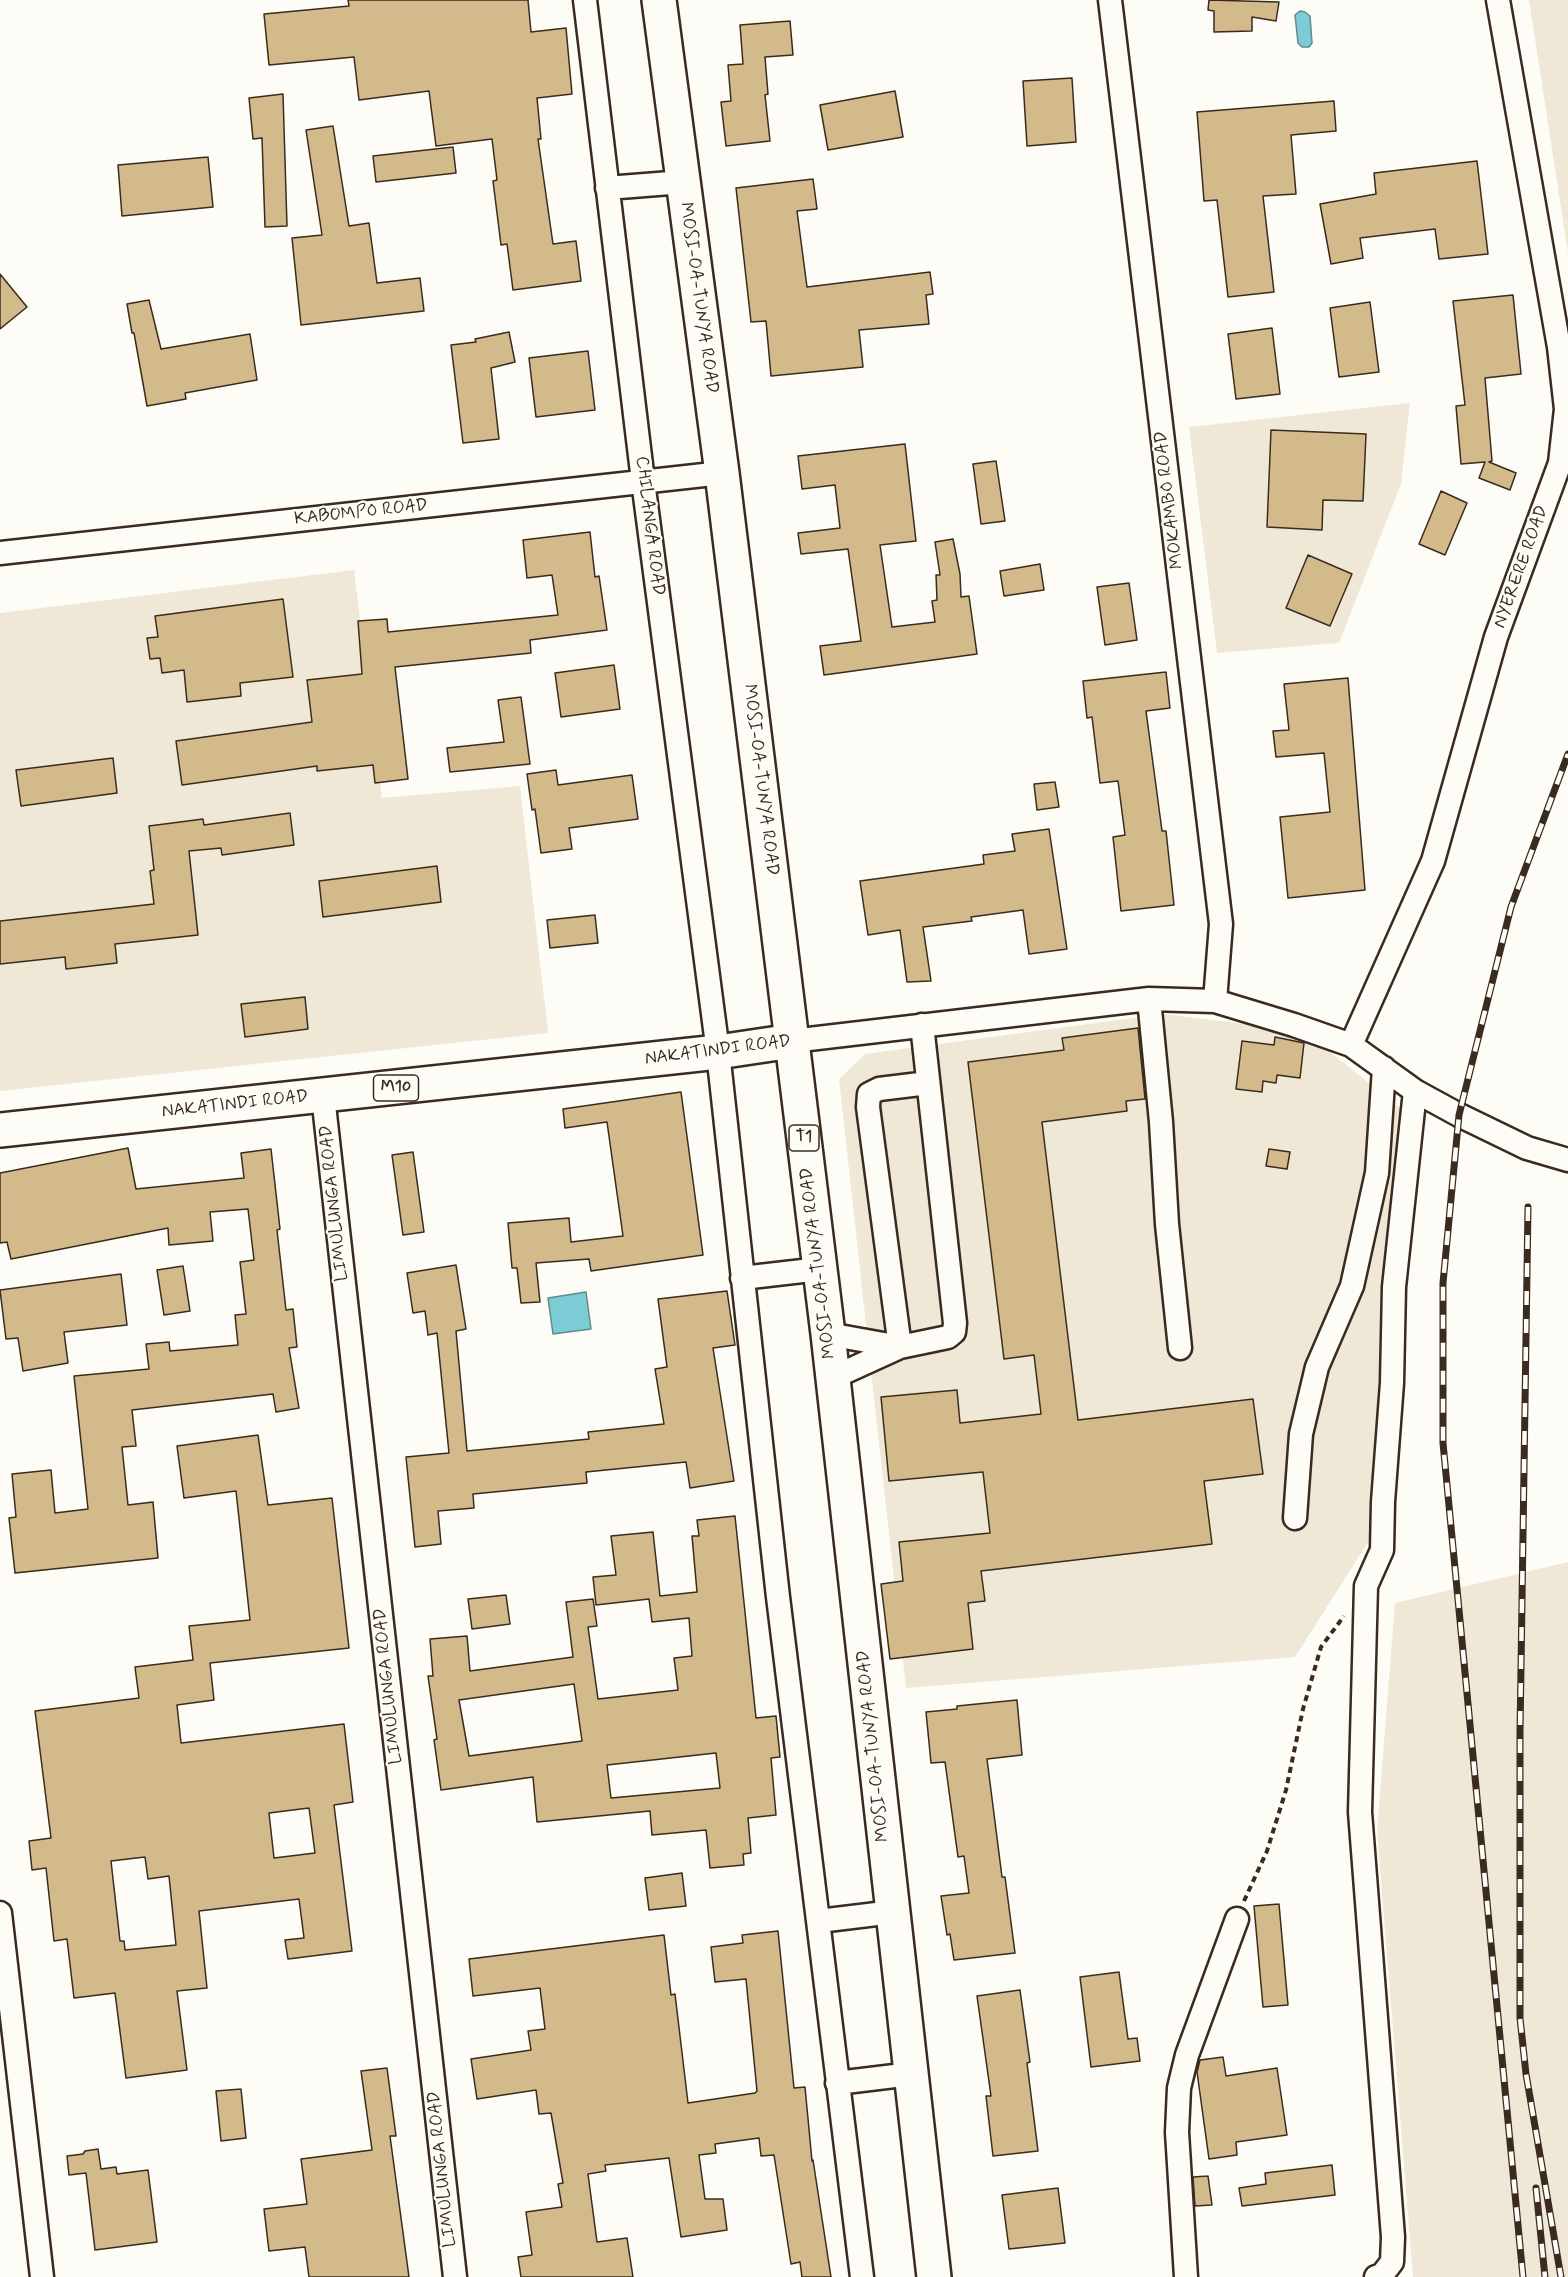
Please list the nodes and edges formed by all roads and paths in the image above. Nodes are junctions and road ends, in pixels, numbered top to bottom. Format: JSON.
{"nodes":[{"id":1,"x":585,"y":0,"type":"edge"},
{"id":2,"x":658,"y":0,"type":"edge"},
{"id":3,"x":1110,"y":0,"type":"edge"},
{"id":4,"x":1498,"y":0,"type":"edge"},
{"id":5,"x":683,"y":182,"type":"junction"},
{"id":6,"x":607,"y":188,"type":"junction"},
{"id":7,"x":722,"y":473,"type":"junction"},
{"id":8,"x":644,"y":481,"type":"junction"},
{"id":9,"x":0,"y":553,"type":"edge"},
{"id":10,"x":1149,"y":999,"type":"junction"},
{"id":11,"x":1215,"y":1001,"type":"junction"},
{"id":12,"x":922,"y":1025,"type":"junction"},
{"id":13,"x":792,"y":1041,"type":"junction"},
{"id":14,"x":1351,"y":1045,"type":"junction"},
{"id":15,"x":718,"y":1052,"type":"junction"},
{"id":16,"x":1384,"y":1068,"type":"junction"},
{"id":17,"x":928,"y":1083,"type":"junction"},
{"id":18,"x":1415,"y":1091,"type":"junction"},
{"id":19,"x":322,"y":1096,"type":"junction"},
{"id":20,"x":0,"y":1130,"type":"edge"},
{"id":21,"x":1568,"y":1160,"type":"edge"},
{"id":22,"x":820,"y":1269,"type":"junction"},
{"id":23,"x":742,"y":1278,"type":"junction"},
{"id":24,"x":828,"y":1334,"type":"junction"},
{"id":25,"x":900,"y":1347,"type":"junction"},
{"id":26,"x":1180,"y":1348,"type":"dead end"},
{"id":27,"x":832,"y":1378,"type":"junction"},
{"id":28,"x":1295,"y":1518,"type":"dead end"},
{"id":29,"x":1366,"y":1586,"type":"junction"},
{"id":30,"x":893,"y":1912,"type":"junction"},
{"id":31,"x":0,"y":1913,"type":"edge"},
{"id":32,"x":1237,"y":1918,"type":"joint"},
{"id":33,"x":819,"y":1921,"type":"junction"},
{"id":34,"x":910,"y":2074,"type":"junction"},
{"id":35,"x":837,"y":2084,"type":"junction"},
{"id":36,"x":42,"y":2277,"type":"edge"},
{"id":37,"x":455,"y":2277,"type":"edge"},
{"id":38,"x":862,"y":2277,"type":"edge"},
{"id":39,"x":934,"y":2277,"type":"edge"},
{"id":40,"x":1186,"y":2277,"type":"edge"},
{"id":41,"x":1376,"y":2277,"type":"edge"}],
"edges":[{"from":1,"to":6,"type":"street","name":"CHILANGA ROAD"},
{"from":2,"to":5,"type":"highway","name":"MOSI-OA-TUNYA ROAD","number":"T1"},
{"from":3,"to":11,"type":"street","name":"MOKAMBO ROAD"},
{"from":4,"to":14,"type":"street","name":"NYERERE ROAD"},
{"from":5,"to":6,"type":"street"},
{"from":5,"to":7,"type":"highway","name":"MOSI-OA-TUNYA ROAD","number":"T1"},
{"from":6,"to":8,"type":"street","name":"CHILANGA ROAD"},
{"from":7,"to":8,"type":"street","name":"KABOMPO ROAD"},
{"from":7,"to":13,"type":"highway","name":"MOSI-OA-TUNYA ROAD","number":"T1"},
{"from":8,"to":9,"type":"street","name":"KABOMPO ROAD"},
{"from":8,"to":15,"type":"street","name":"CHILANGA ROAD"},
{"from":10,"to":11,"type":"street","name":"NAKATINDI ROAD"},
{"from":10,"to":12,"type":"street","name":"NAKATINDI ROAD"},
{"from":10,"to":26,"type":"street"},
{"from":11,"to":14,"type":"street","name":"NAKATINDI ROAD"},
{"from":12,"to":13,"type":"street","name":"NAKATINDI ROAD"},
{"from":12,"to":17,"type":"street"},
{"from":13,"to":15,"type":"highway","name":"NAKATINDI ROAD","number":"M10"},
{"from":13,"to":22,"type":"highway","name":"MOSI-OA-TUNYA ROAD","number":"T1"},
{"from":14,"to":16,"type":"street","name":"NAKATINDI ROAD"},
{"from":15,"to":19,"type":"highway","name":"NAKATINDI ROAD","number":"M10"},
{"from":15,"to":23,"type":"street","name":"CHILANGA ROAD"},
{"from":16,"to":18,"type":"street","name":"NAKATINDI ROAD"},
{"from":16,"to":28,"type":"street"},
{"from":17,"to":25,"type":"street"},
{"from":17,"to":25,"type":"street"},
{"from":18,"to":21,"type":"street","name":"NAKATINDI ROAD"},
{"from":18,"to":29,"type":"street"},
{"from":19,"to":20,"type":"highway","name":"NAKATINDI ROAD","number":"M10"},
{"from":19,"to":37,"type":"street","name":"LIMULUNGA ROAD"},
{"from":22,"to":23,"type":"street"},
{"from":22,"to":24,"type":"highway","name":"MOSI-OA-TUNYA ROAD","number":"T1"},
{"from":23,"to":33,"type":"street","name":"CHILANGA ROAD"},
{"from":24,"to":25,"type":"street"},
{"from":24,"to":27,"type":"highway","name":"MOSI-OA-TUNYA ROAD","number":"T1"},
{"from":25,"to":27,"type":"street"},
{"from":27,"to":30,"type":"highway","name":"MOSI-OA-TUNYA ROAD","number":"T1"},
{"from":29,"to":32,"type":"path"},
{"from":29,"to":41,"type":"street"},
{"from":30,"to":33,"type":"street"},
{"from":30,"to":34,"type":"highway","name":"MOSI-OA-TUNYA ROAD","number":"T1"},
{"from":31,"to":36,"type":"street"},
{"from":32,"to":40,"type":"street"},
{"from":33,"to":35,"type":"street","name":"CHILANGA ROAD"},
{"from":34,"to":35,"type":"street"},
{"from":34,"to":39,"type":"highway","name":"MOSI-OA-TUNYA ROAD","number":"T1"},
{"from":35,"to":38,"type":"street","name":"CHILANGA ROAD"}]}
